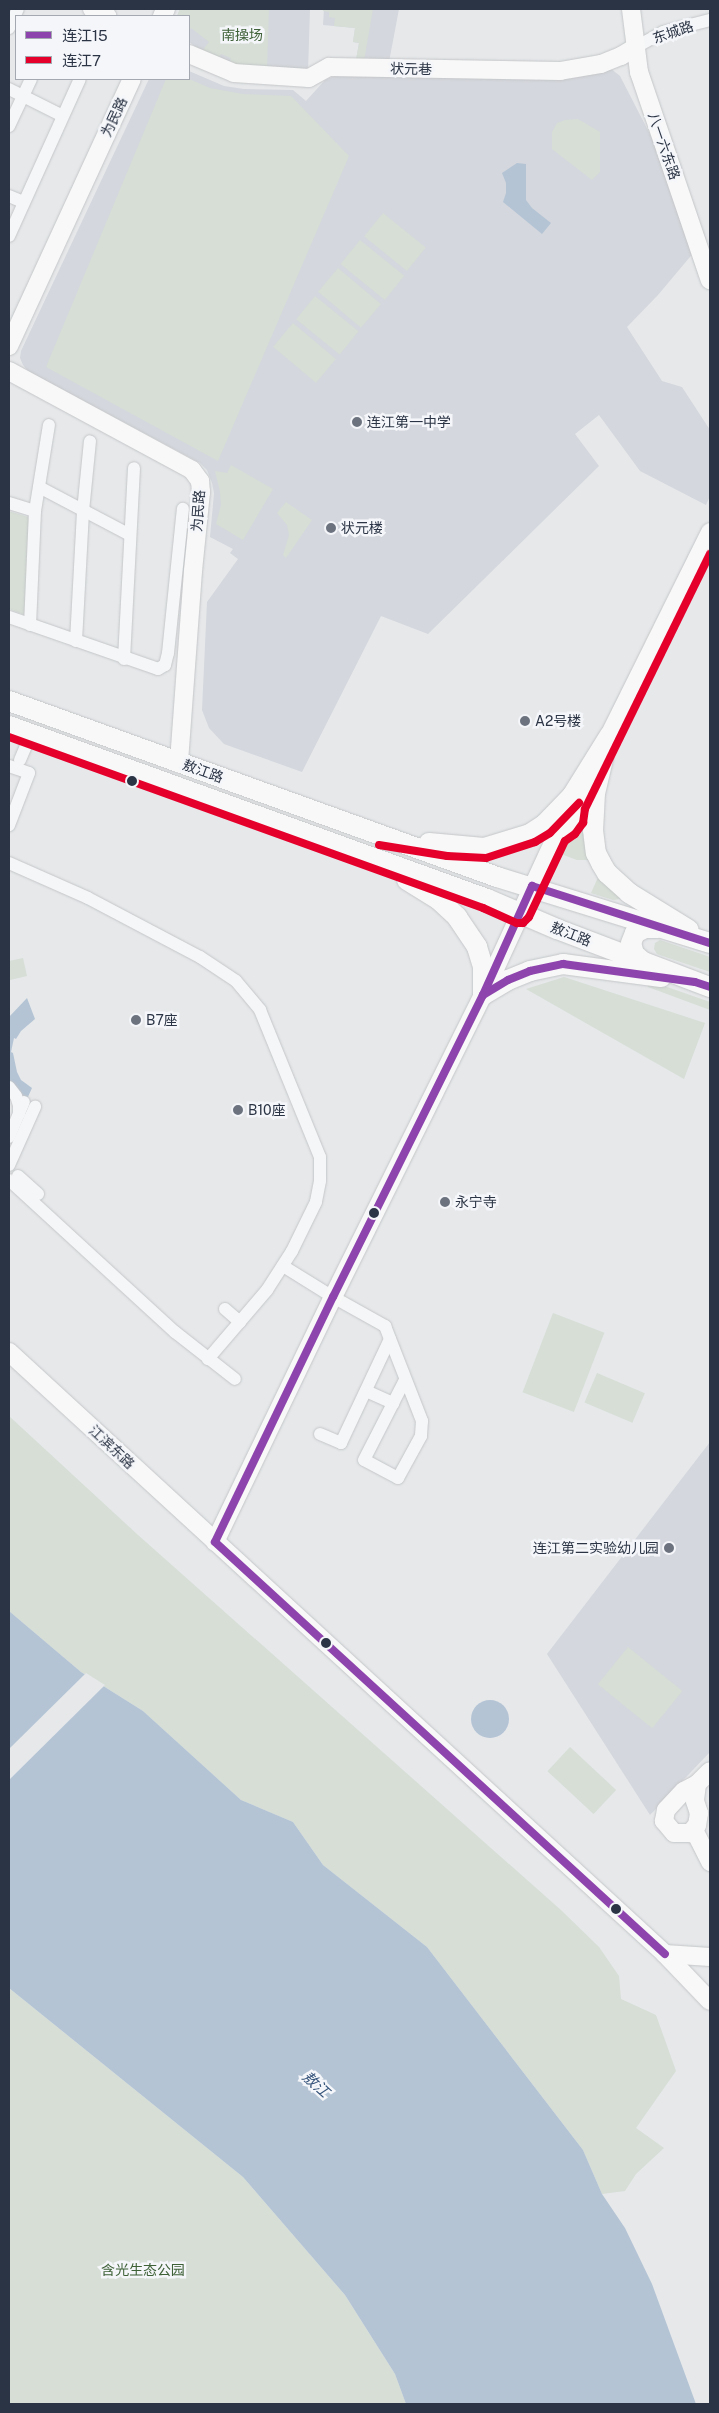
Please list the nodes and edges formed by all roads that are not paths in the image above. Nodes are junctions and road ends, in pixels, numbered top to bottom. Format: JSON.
{"nodes":[{"id":1,"x":92,"y":9,"type":"edge"},
{"id":2,"x":631,"y":9,"type":"edge"},
{"id":3,"x":15,"y":15,"type":"edge"},
{"id":4,"x":105,"y":15,"type":"edge"},
{"id":5,"x":710,"y":20,"type":"edge"},
{"id":6,"x":9,"y":28,"type":"edge"},
{"id":7,"x":636,"y":47,"type":"junction"},
{"id":8,"x":190,"y":54,"type":"edge"},
{"id":9,"x":612,"y":60,"type":"junction"},
{"id":10,"x":639,"y":69,"type":"junction"},
{"id":11,"x":31,"y":80,"type":"edge"},
{"id":12,"x":80,"y":80,"type":"edge"},
{"id":13,"x":132,"y":80,"type":"edge"},
{"id":14,"x":9,"y":88,"type":"edge"},
{"id":15,"x":24,"y":96,"type":"junction"},
{"id":16,"x":63,"y":116,"type":"junction"},
{"id":17,"x":9,"y":126,"type":"edge"},
{"id":18,"x":9,"y":196,"type":"edge"},
{"id":19,"x":23,"y":202,"type":"junction"},
{"id":20,"x":9,"y":236,"type":"edge"},
{"id":21,"x":710,"y":280,"type":"edge"},
{"id":22,"x":9,"y":346,"type":"edge"},
{"id":23,"x":9,"y":371,"type":"edge"},
{"id":24,"x":49,"y":424,"type":"dead end"},
{"id":25,"x":90,"y":441,"type":"dead end"},
{"id":26,"x":134,"y":468,"type":"dead end"},
{"id":27,"x":38,"y":487,"type":"junction"},
{"id":28,"x":9,"y":503,"type":"edge"},
{"id":29,"x":183,"y":509,"type":"dead end"},
{"id":30,"x":83,"y":510,"type":"junction"},
{"id":31,"x":35,"y":511,"type":"junction"},
{"id":32,"x":710,"y":532,"type":"edge"},
{"id":33,"x":130,"y":536,"type":"junction"},
{"id":34,"x":9,"y":617,"type":"edge"},
{"id":35,"x":30,"y":624,"type":"junction"},
{"id":36,"x":76,"y":641,"type":"junction"},
{"id":37,"x":124,"y":658,"type":"junction"},
{"id":38,"x":9,"y":701,"type":"edge"},
{"id":39,"x":9,"y":726,"type":"edge"},
{"id":40,"x":30,"y":734,"type":"junction"},
{"id":41,"x":610,"y":734,"type":"junction"},
{"id":42,"x":179,"y":763,"type":"junction"},
{"id":43,"x":16,"y":766,"type":"edge"},
{"id":44,"x":9,"y":825,"type":"edge"},
{"id":45,"x":553,"y":827,"type":"junction"},
{"id":46,"x":380,"y":835,"type":"junction"},
{"id":47,"x":371,"y":858,"type":"junction"},
{"id":48,"x":9,"y":862,"type":"edge"},
{"id":49,"x":532,"y":886,"type":"junction"},
{"id":50,"x":520,"y":913,"type":"junction"},
{"id":51,"x":658,"y":928,"type":"junction"},
{"id":52,"x":710,"y":943,"type":"edge"},
{"id":53,"x":642,"y":961,"type":"junction"},
{"id":54,"x":703,"y":985,"type":"edge"},
{"id":55,"x":483,"y":995,"type":"junction"},
{"id":56,"x":9,"y":1087,"type":"edge"},
{"id":57,"x":19,"y":1114,"type":"junction"},
{"id":58,"x":9,"y":1137,"type":"edge"},
{"id":59,"x":9,"y":1167,"type":"edge"},
{"id":60,"x":9,"y":1180,"type":"edge"},
{"id":61,"x":38,"y":1194,"type":"dead end"},
{"id":62,"x":283,"y":1266,"type":"junction"},
{"id":63,"x":332,"y":1297,"type":"junction"},
{"id":64,"x":225,"y":1308,"type":"dead end"},
{"id":65,"x":240,"y":1322,"type":"junction"},
{"id":66,"x":390,"y":1340,"type":"junction"},
{"id":67,"x":9,"y":1352,"type":"edge"},
{"id":68,"x":208,"y":1359,"type":"junction"},
{"id":69,"x":236,"y":1379,"type":"dead end"},
{"id":70,"x":405,"y":1380,"type":"junction"},
{"id":71,"x":366,"y":1390,"type":"junction"},
{"id":72,"x":393,"y":1404,"type":"junction"},
{"id":73,"x":320,"y":1434,"type":"dead end"},
{"id":74,"x":215,"y":1542,"type":"junction"},
{"id":75,"x":710,"y":1771,"type":"edge"},
{"id":76,"x":697,"y":1784,"type":"junction"},
{"id":77,"x":694,"y":1830,"type":"junction"},
{"id":78,"x":710,"y":1862,"type":"edge"},
{"id":79,"x":665,"y":1954,"type":"junction"},
{"id":80,"x":710,"y":1957,"type":"edge"},
{"id":81,"x":710,"y":2001,"type":"edge"}],
"edges":[{"from":1,"to":4,"type":"main road"},
{"from":2,"to":7,"type":"main road","name":"八一六东路"},
{"from":3,"to":6,"type":"street"},
{"from":5,"to":7,"type":"street","name":"东城路"},
{"from":7,"to":9,"type":"main road","name":"状元巷"},
{"from":7,"to":10,"type":"main road","name":"八一六东路"},
{"from":8,"to":9,"type":"main road","name":"状元巷"},
{"from":9,"to":10,"type":"main road"},
{"from":10,"to":21,"type":"main road","name":"八一六东路"},
{"from":11,"to":15,"type":"street"},
{"from":12,"to":16,"type":"street"},
{"from":13,"to":22,"type":"main road","name":"为民路"},
{"from":14,"to":15,"type":"street"},
{"from":15,"to":16,"type":"street"},
{"from":15,"to":17,"type":"street"},
{"from":16,"to":19,"type":"street"},
{"from":18,"to":19,"type":"street"},
{"from":19,"to":20,"type":"street"},
{"from":23,"to":42,"type":"main road","name":"为民路"},
{"from":24,"to":27,"type":"street"},
{"from":25,"to":30,"type":"street"},
{"from":26,"to":33,"type":"street"},
{"from":27,"to":30,"type":"street"},
{"from":27,"to":31,"type":"street"},
{"from":28,"to":31,"type":"street"},
{"from":29,"to":37,"type":"street"},
{"from":30,"to":33,"type":"street"},
{"from":30,"to":36,"type":"street"},
{"from":31,"to":35,"type":"street"},
{"from":32,"to":41,"type":"main road"},
{"from":33,"to":37,"type":"street"},
{"from":34,"to":35,"type":"street"},
{"from":35,"to":36,"type":"street"},
{"from":36,"to":37,"type":"street"},
{"from":38,"to":42,"type":"main road","name":"敖江路"},
{"from":39,"to":40,"type":"main road","name":"敖江路"},
{"from":40,"to":43,"type":"street"},
{"from":40,"to":47,"type":"main road","name":"敖江路"},
{"from":41,"to":45,"type":"main road"},
{"from":41,"to":52,"type":"main road"},
{"from":42,"to":46,"type":"main road","name":"敖江路"},
{"from":43,"to":44,"type":"street"},
{"from":45,"to":46,"type":"main road"},
{"from":45,"to":49,"type":"main road"},
{"from":46,"to":49,"type":"main road","name":"敖江路"},
{"from":47,"to":50,"type":"main road","name":"敖江路"},
{"from":47,"to":55,"type":"main road"},
{"from":48,"to":62,"type":"street"},
{"from":49,"to":50,"type":"main road"},
{"from":49,"to":51,"type":"main road","name":"敖江路"},
{"from":50,"to":53,"type":"main road","name":"敖江路"},
{"from":50,"to":55,"type":"main road"},
{"from":51,"to":52,"type":"main road","name":"敖江路"},
{"from":51,"to":53,"type":"main road"},
{"from":53,"to":54,"type":"main road","name":"敖江路"},
{"from":54,"to":55,"type":"main road"},
{"from":55,"to":63,"type":"main road"},
{"from":56,"to":57,"type":"street"},
{"from":57,"to":58,"type":"street"},
{"from":57,"to":59,"type":"street"},
{"from":59,"to":61,"type":"street"},
{"from":60,"to":68,"type":"street"},
{"from":62,"to":63,"type":"street"},
{"from":62,"to":65,"type":"street"},
{"from":63,"to":66,"type":"street"},
{"from":63,"to":74,"type":"main road"},
{"from":64,"to":65,"type":"street"},
{"from":65,"to":68,"type":"street"},
{"from":66,"to":70,"type":"street"},
{"from":66,"to":71,"type":"street"},
{"from":67,"to":74,"type":"main road","name":"江滨东路"},
{"from":68,"to":69,"type":"street"},
{"from":70,"to":72,"type":"street"},
{"from":70,"to":72,"type":"street"},
{"from":71,"to":72,"type":"street"},
{"from":71,"to":73,"type":"street"},
{"from":74,"to":79,"type":"main road","name":"江滨东路"},
{"from":75,"to":76,"type":"main road"},
{"from":76,"to":77,"type":"main road"},
{"from":76,"to":77,"type":"main road"},
{"from":77,"to":78,"type":"main road"},
{"from":79,"to":80,"type":"main road"},
{"from":79,"to":81,"type":"main road","name":"江滨东路"}]}
